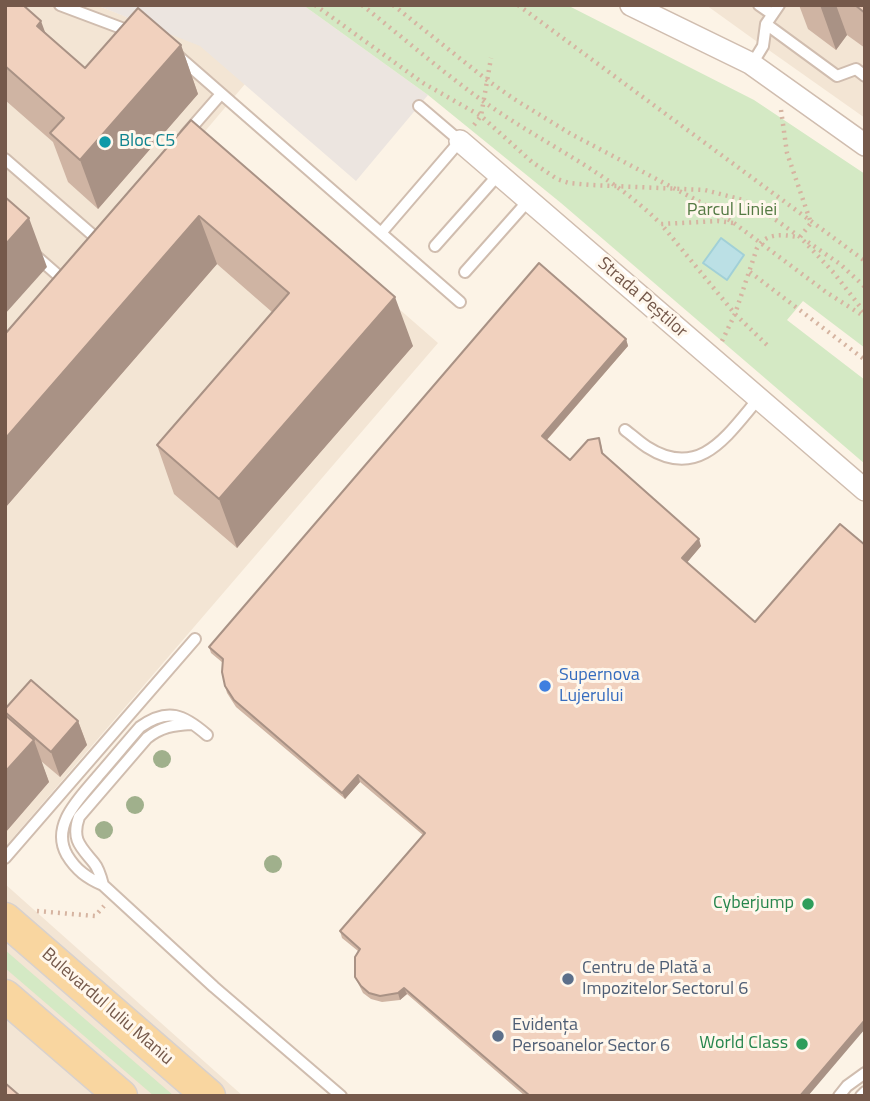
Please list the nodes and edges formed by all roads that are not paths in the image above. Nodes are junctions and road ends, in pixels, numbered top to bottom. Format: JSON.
{"nodes":[{"id":1,"x":60,"y":5,"type":"edge"},
{"id":2,"x":631,"y":5,"type":"edge"},
{"id":3,"x":760,"y":5,"type":"edge"},
{"id":4,"x":772,"y":15,"type":"edge"},
{"id":5,"x":138,"y":34,"type":"edge"},
{"id":6,"x":164,"y":44,"type":"edge"},
{"id":7,"x":752,"y":64,"type":"junction"},
{"id":8,"x":865,"y":76,"type":"edge"},
{"id":9,"x":221,"y":94,"type":"junction"},
{"id":10,"x":419,"y":106,"type":"dead end"},
{"id":11,"x":460,"y":141,"type":"junction"},
{"id":12,"x":176,"y":145,"type":"edge"},
{"id":13,"x":865,"y":145,"type":"edge"},
{"id":14,"x":5,"y":159,"type":"edge"},
{"id":15,"x":498,"y":175,"type":"junction"},
{"id":16,"x":528,"y":201,"type":"junction"},
{"id":17,"x":104,"y":227,"type":"edge"},
{"id":18,"x":381,"y":233,"type":"junction"},
{"id":19,"x":24,"y":245,"type":"edge"},
{"id":20,"x":435,"y":246,"type":"dead end"},
{"id":21,"x":465,"y":272,"type":"dead end"},
{"id":22,"x":51,"y":288,"type":"edge"},
{"id":23,"x":460,"y":302,"type":"dead end"},
{"id":24,"x":759,"y":398,"type":"junction"},
{"id":25,"x":625,"y":430,"type":"dead end"},
{"id":26,"x":865,"y":490,"type":"edge"},
{"id":27,"x":195,"y":639,"type":"dead end"},
{"id":28,"x":194,"y":724,"type":"junction"},
{"id":29,"x":207,"y":735,"type":"dead end"},
{"id":30,"x":5,"y":858,"type":"edge"},
{"id":31,"x":103,"y":885,"type":"junction"},
{"id":32,"x":5,"y":919,"type":"edge"},
{"id":33,"x":5,"y":996,"type":"edge"},
{"id":34,"x":865,"y":1073,"type":"edge"},
{"id":35,"x":865,"y":1093,"type":"edge"},
{"id":36,"x":121,"y":1096,"type":"edge"},
{"id":37,"x":209,"y":1096,"type":"edge"},
{"id":38,"x":341,"y":1096,"type":"edge"},
{"id":39,"x":839,"y":1096,"type":"edge"},
{"id":40,"x":860,"y":1096,"type":"edge"}],
"edges":[{"from":1,"to":5,"type":"lane"},
{"from":2,"to":7,"type":"street"},
{"from":3,"to":4,"type":"lane"},
{"from":4,"to":7,"type":"lane"},
{"from":4,"to":8,"type":"lane"},
{"from":6,"to":9,"type":"lane"},
{"from":7,"to":13,"type":"street"},
{"from":9,"to":12,"type":"lane"},
{"from":9,"to":18,"type":"lane"},
{"from":10,"to":11,"type":"lane","name":"Strada Peștilor"},
{"from":11,"to":15,"type":"street","name":"Strada Peștilor"},
{"from":11,"to":18,"type":"lane"},
{"from":14,"to":17,"type":"lane"},
{"from":15,"to":16,"type":"street","name":"Strada Peștilor"},
{"from":15,"to":20,"type":"lane"},
{"from":16,"to":21,"type":"lane"},
{"from":16,"to":24,"type":"street","name":"Strada Peștilor"},
{"from":18,"to":23,"type":"lane"},
{"from":19,"to":22,"type":"lane"},
{"from":24,"to":25,"type":"lane"},
{"from":24,"to":26,"type":"street","name":"Strada Peștilor"},
{"from":27,"to":30,"type":"lane"},
{"from":28,"to":29,"type":"lane"},
{"from":28,"to":31,"type":"lane"},
{"from":28,"to":31,"type":"lane"},
{"from":31,"to":38,"type":"lane"},
{"from":32,"to":37,"type":"main road","name":"Bulevardul Iuliu Maniu"},
{"from":33,"to":36,"type":"main road"},
{"from":34,"to":39,"type":"lane"},
{"from":35,"to":40,"type":"lane"}]}
